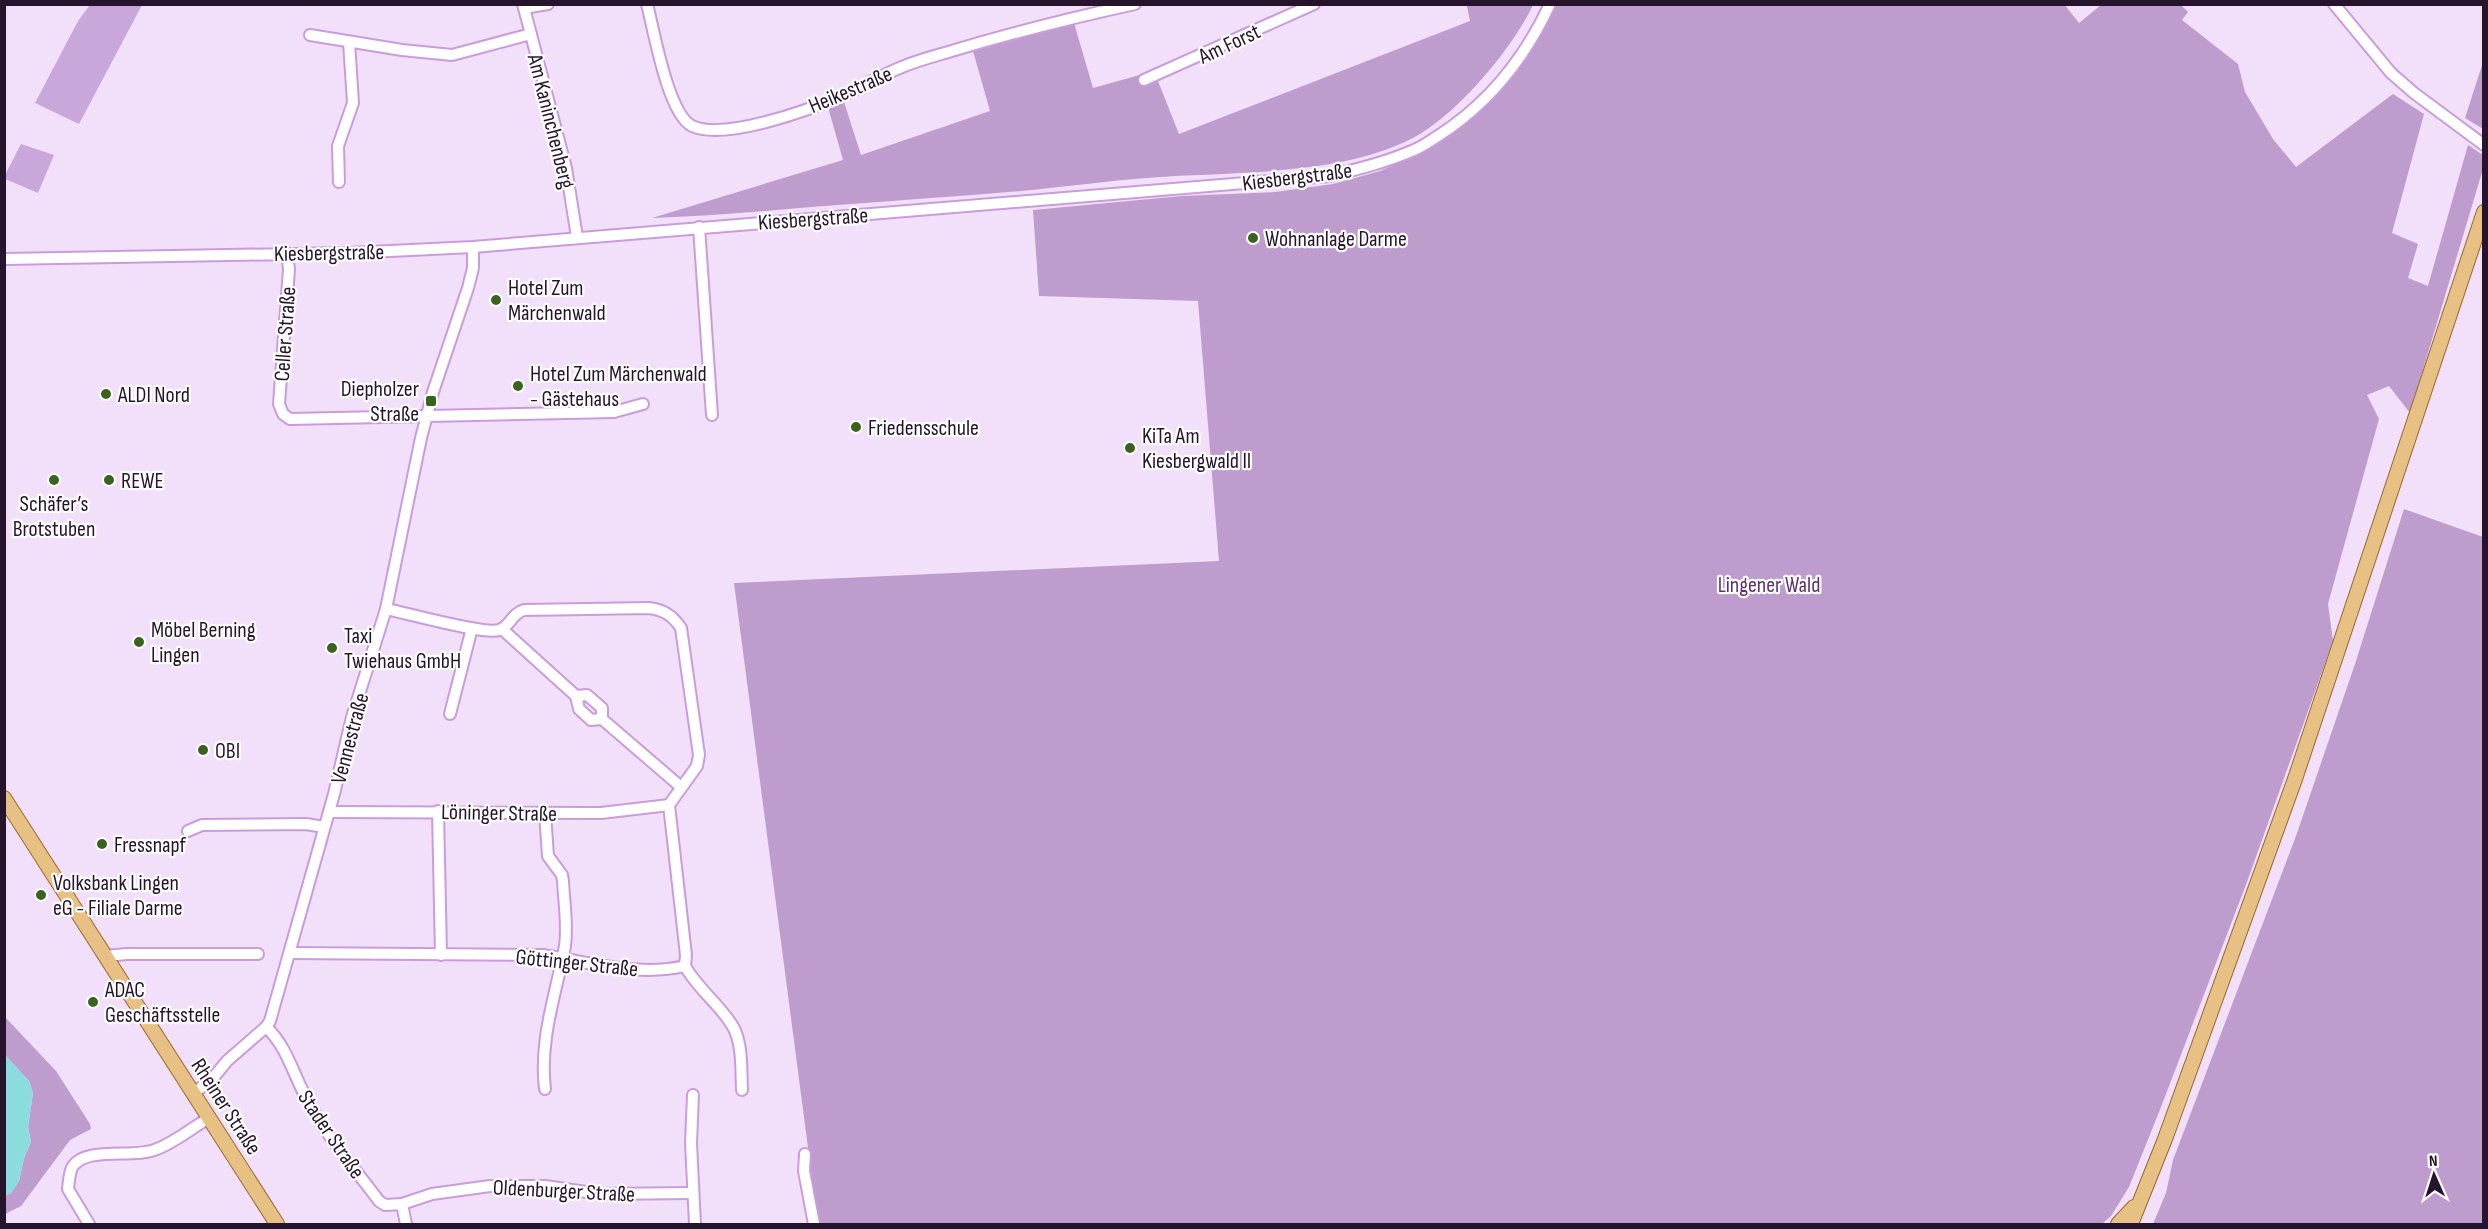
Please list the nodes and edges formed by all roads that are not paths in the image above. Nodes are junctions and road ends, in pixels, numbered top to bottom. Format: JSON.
{"nodes":[{"id":1,"x":548,"y":4,"type":"edge"},
{"id":2,"x":647,"y":4,"type":"edge"},
{"id":3,"x":1135,"y":4,"type":"edge"},
{"id":4,"x":1314,"y":4,"type":"edge"},
{"id":5,"x":1550,"y":4,"type":"edge"},
{"id":6,"x":2334,"y":4,"type":"edge"},
{"id":7,"x":524,"y":6,"type":"edge"},
{"id":8,"x":531,"y":34,"type":"junction"},
{"id":9,"x":310,"y":35,"type":"dead end"},
{"id":10,"x":349,"y":42,"type":"junction"},
{"id":11,"x":1144,"y":80,"type":"dead end"},
{"id":12,"x":2484,"y":145,"type":"edge"},
{"id":13,"x":339,"y":182,"type":"dead end"},
{"id":14,"x":2484,"y":212,"type":"edge"},
{"id":15,"x":699,"y":226,"type":"junction"},
{"id":16,"x":577,"y":237,"type":"junction"},
{"id":17,"x":472,"y":247,"type":"junction"},
{"id":18,"x":287,"y":253,"type":"junction"},
{"id":19,"x":4,"y":259,"type":"edge"},
{"id":20,"x":643,"y":404,"type":"dead end"},
{"id":21,"x":712,"y":415,"type":"dead end"},
{"id":22,"x":426,"y":417,"type":"junction"},
{"id":23,"x":386,"y":609,"type":"junction"},
{"id":24,"x":472,"y":628,"type":"junction"},
{"id":25,"x":502,"y":629,"type":"junction"},
{"id":26,"x":576,"y":696,"type":"junction"},
{"id":27,"x":450,"y":714,"type":"dead end"},
{"id":28,"x":602,"y":719,"type":"junction"},
{"id":29,"x":681,"y":787,"type":"junction"},
{"id":30,"x":4,"y":798,"type":"edge"},
{"id":31,"x":669,"y":805,"type":"junction"},
{"id":32,"x":329,"y":812,"type":"junction"},
{"id":33,"x":438,"y":812,"type":"junction"},
{"id":34,"x":545,"y":813,"type":"junction"},
{"id":35,"x":324,"y":827,"type":"junction"},
{"id":36,"x":188,"y":831,"type":"dead end"},
{"id":37,"x":290,"y":953,"type":"junction"},
{"id":38,"x":258,"y":954,"type":"dead end"},
{"id":39,"x":441,"y":955,"type":"junction"},
{"id":40,"x":105,"y":956,"type":"junction"},
{"id":41,"x":561,"y":957,"type":"junction"},
{"id":42,"x":685,"y":966,"type":"junction"},
{"id":43,"x":266,"y":1027,"type":"junction"},
{"id":44,"x":545,"y":1089,"type":"dead end"},
{"id":45,"x":742,"y":1090,"type":"dead end"},
{"id":46,"x":194,"y":1093,"type":"junction"},
{"id":47,"x":693,"y":1095,"type":"dead end"},
{"id":48,"x":209,"y":1118,"type":"junction"},
{"id":49,"x":805,"y":1154,"type":"dead end"},
{"id":50,"x":693,"y":1193,"type":"junction"},
{"id":51,"x":2142,"y":1198,"type":"junction"},
{"id":52,"x":402,"y":1204,"type":"junction"},
{"id":53,"x":88,"y":1224,"type":"edge"},
{"id":54,"x":277,"y":1224,"type":"edge"},
{"id":55,"x":406,"y":1224,"type":"edge"},
{"id":56,"x":695,"y":1224,"type":"edge"},
{"id":57,"x":814,"y":1224,"type":"edge"},
{"id":58,"x":2118,"y":1224,"type":"edge"},
{"id":59,"x":2131,"y":1224,"type":"edge"}],
"edges":[{"from":1,"to":7,"type":"street"},
{"from":2,"to":3,"type":"street","name":"Heikestraße"},
{"from":4,"to":11,"type":"street","name":"Am Forst"},
{"from":5,"to":15,"type":"street","name":"Kiesbergstraße"},
{"from":6,"to":12,"type":"street"},
{"from":7,"to":8,"type":"street","name":"Am Kaninchenberg"},
{"from":8,"to":10,"type":"street"},
{"from":8,"to":16,"type":"street","name":"Am Kaninchenberg"},
{"from":9,"to":10,"type":"street"},
{"from":10,"to":13,"type":"street"},
{"from":14,"to":51,"type":"main road"},
{"from":15,"to":16,"type":"street","name":"Kiesbergstraße"},
{"from":15,"to":21,"type":"street"},
{"from":16,"to":17,"type":"street","name":"Kiesbergstraße"},
{"from":17,"to":18,"type":"street","name":"Kiesbergstraße"},
{"from":17,"to":22,"type":"street","name":"Vennestraße"},
{"from":18,"to":19,"type":"street","name":"Kiesbergstraße"},
{"from":18,"to":22,"type":"street","name":"Celler Straße"},
{"from":20,"to":22,"type":"street"},
{"from":22,"to":23,"type":"street","name":"Vennestraße"},
{"from":23,"to":24,"type":"street"},
{"from":23,"to":32,"type":"street","name":"Vennestraße"},
{"from":24,"to":25,"type":"street"},
{"from":24,"to":27,"type":"street"},
{"from":25,"to":26,"type":"street"},
{"from":25,"to":29,"type":"street"},
{"from":26,"to":28,"type":"street"},
{"from":26,"to":28,"type":"street"},
{"from":28,"to":29,"type":"street"},
{"from":29,"to":31,"type":"street"},
{"from":30,"to":40,"type":"main road","name":"Rheiner Straße"},
{"from":31,"to":34,"type":"street","name":"Löninger Straße"},
{"from":31,"to":42,"type":"street"},
{"from":32,"to":33,"type":"street","name":"Löninger Straße"},
{"from":32,"to":35,"type":"street","name":"Vennestraße"},
{"from":33,"to":34,"type":"street","name":"Löninger Straße"},
{"from":33,"to":39,"type":"street"},
{"from":34,"to":41,"type":"street"},
{"from":35,"to":36,"type":"street"},
{"from":35,"to":37,"type":"street","name":"Vennestraße"},
{"from":37,"to":39,"type":"street","name":"Göttinger Straße"},
{"from":37,"to":43,"type":"street","name":"Vennestraße"},
{"from":38,"to":40,"type":"street"},
{"from":39,"to":41,"type":"street","name":"Göttinger Straße"},
{"from":40,"to":46,"type":"main road","name":"Rheiner Straße"},
{"from":41,"to":42,"type":"street","name":"Göttinger Straße"},
{"from":41,"to":44,"type":"street"},
{"from":42,"to":45,"type":"street"},
{"from":43,"to":46,"type":"street"},
{"from":43,"to":52,"type":"street","name":"Stader Straße"},
{"from":46,"to":48,"type":"main road","name":"Rheiner Straße"},
{"from":47,"to":50,"type":"street"},
{"from":48,"to":53,"type":"street"},
{"from":48,"to":54,"type":"main road","name":"Rheiner Straße"},
{"from":49,"to":57,"type":"street"},
{"from":50,"to":52,"type":"street","name":"Oldenburger Straße"},
{"from":50,"to":56,"type":"street"},
{"from":51,"to":58,"type":"main road"},
{"from":51,"to":59,"type":"main road"},
{"from":52,"to":55,"type":"street"}]}
